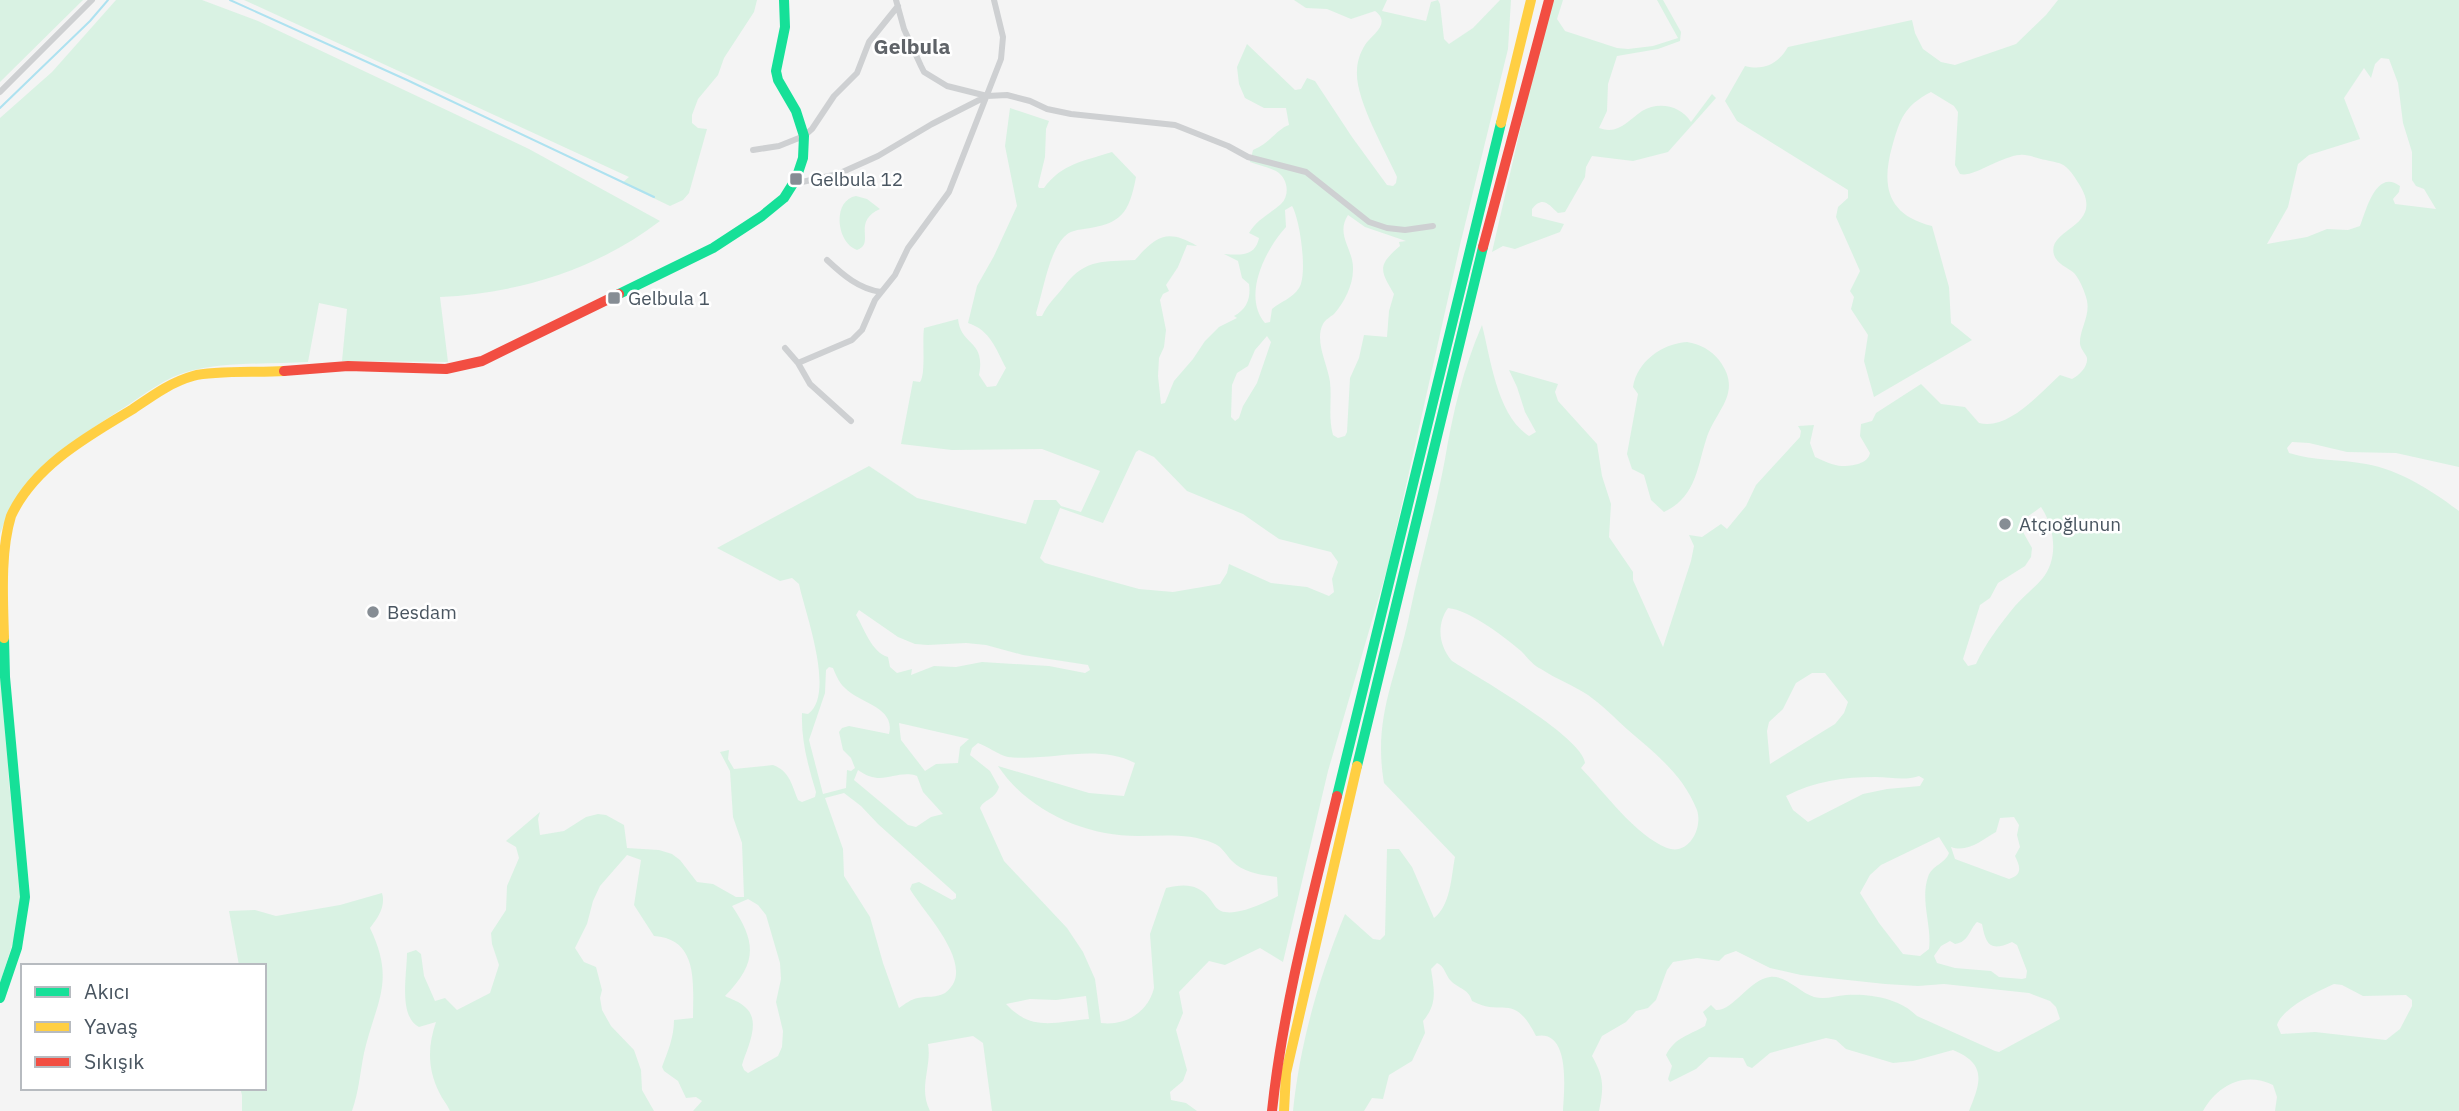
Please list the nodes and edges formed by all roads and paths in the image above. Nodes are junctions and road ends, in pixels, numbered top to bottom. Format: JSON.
{"nodes":[{"id":1,"x":92,"y":0,"type":"edge"},
{"id":2,"x":784,"y":0,"type":"edge"},
{"id":3,"x":994,"y":0,"type":"edge"},
{"id":4,"x":1531,"y":0,"type":"edge"},
{"id":5,"x":1549,"y":0,"type":"edge"},
{"id":6,"x":897,"y":3,"type":"edge"},
{"id":7,"x":0,"y":92,"type":"edge"},
{"id":8,"x":987,"y":96,"type":"junction"},
{"id":9,"x":804,"y":136,"type":"junction"},
{"id":10,"x":753,"y":150,"type":"dead end"},
{"id":11,"x":793,"y":184,"type":"junction"},
{"id":12,"x":1433,"y":226,"type":"dead end"},
{"id":13,"x":827,"y":260,"type":"dead end"},
{"id":14,"x":881,"y":292,"type":"junction"},
{"id":15,"x":785,"y":348,"type":"dead end"},
{"id":16,"x":798,"y":363,"type":"junction"},
{"id":17,"x":851,"y":421,"type":"dead end"},
{"id":18,"x":0,"y":998,"type":"edge"},
{"id":19,"x":1272,"y":1111,"type":"edge"},
{"id":20,"x":1283,"y":1111,"type":"edge"}],
"edges":[{"from":1,"to":7,"type":"street"},
{"from":2,"to":9,"type":"main road"},
{"from":3,"to":8,"type":"street"},
{"from":4,"to":19,"type":"main road"},
{"from":5,"to":20,"type":"main road"},
{"from":6,"to":8,"type":"street"},
{"from":6,"to":9,"type":"street"},
{"from":8,"to":11,"type":"street"},
{"from":8,"to":12,"type":"street"},
{"from":8,"to":14,"type":"street"},
{"from":9,"to":10,"type":"street"},
{"from":9,"to":11,"type":"main road"},
{"from":11,"to":18,"type":"main road"},
{"from":13,"to":14,"type":"street"},
{"from":14,"to":16,"type":"street"},
{"from":15,"to":16,"type":"street"},
{"from":16,"to":17,"type":"street"}]}
